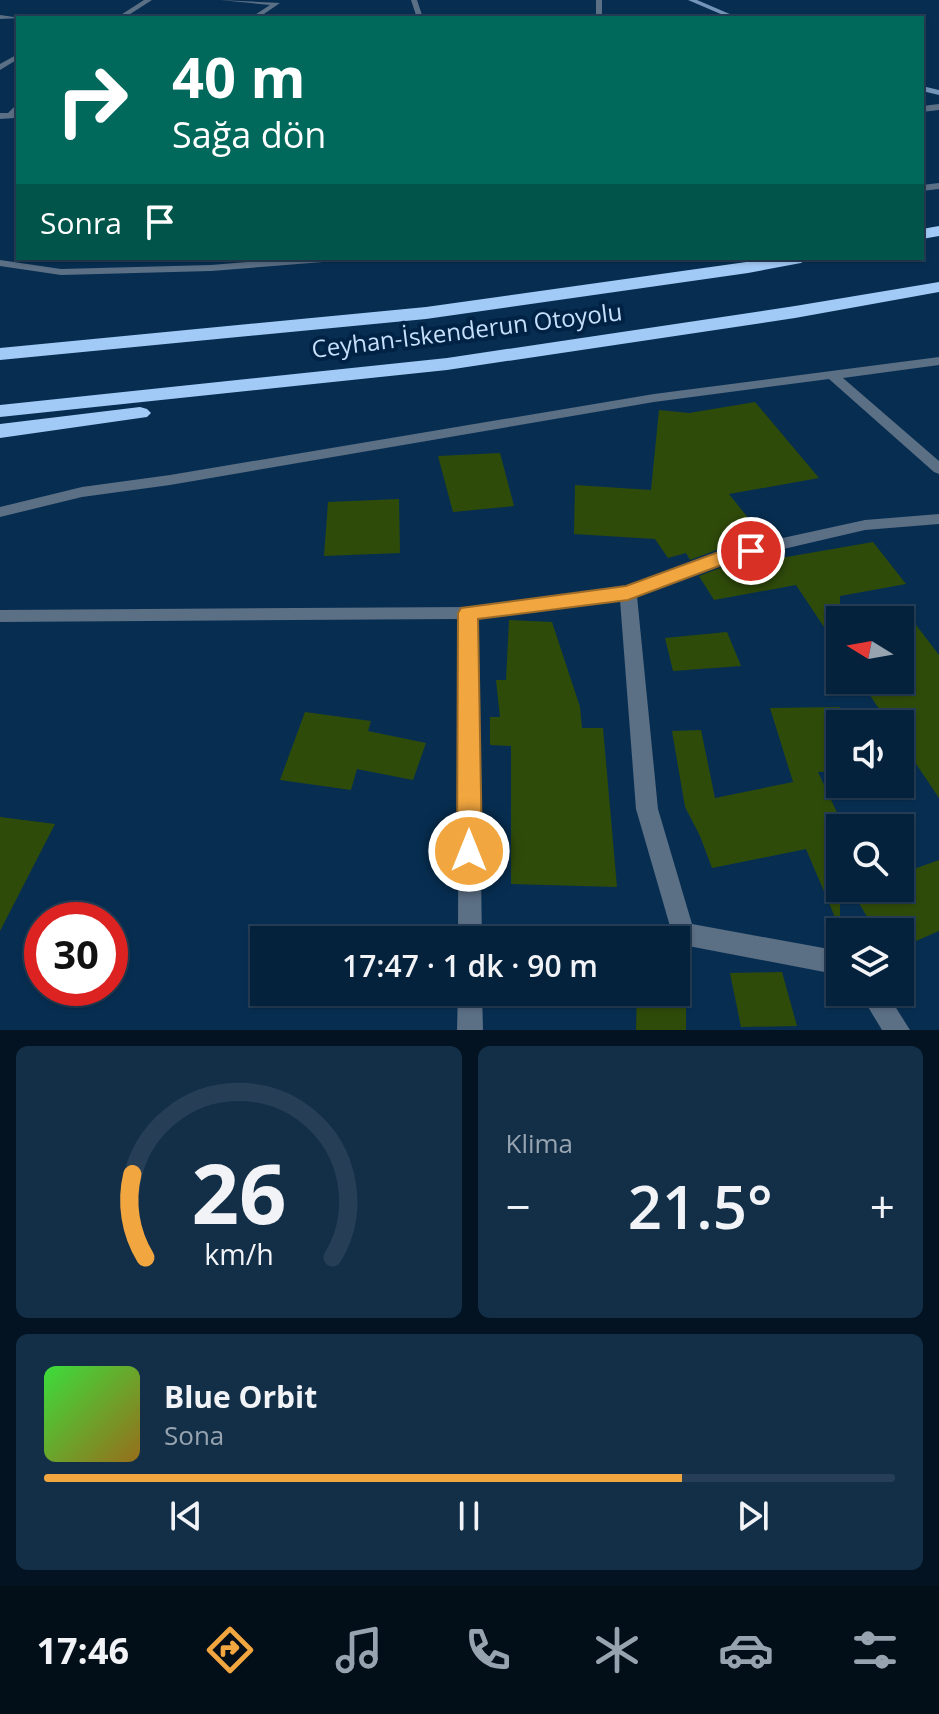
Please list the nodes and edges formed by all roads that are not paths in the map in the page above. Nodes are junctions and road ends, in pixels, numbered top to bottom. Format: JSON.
{"nodes":[{"id":1,"x":149,"y":0,"type":"edge"},
{"id":2,"x":223,"y":0,"type":"edge"},
{"id":3,"x":691,"y":0,"type":"edge"},
{"id":4,"x":281,"y":2,"type":"edge"},
{"id":5,"x":122,"y":16,"type":"edge"},
{"id":6,"x":256,"y":16,"type":"edge"},
{"id":7,"x":731,"y":16,"type":"edge"},
{"id":8,"x":96,"y":260,"type":"edge"},
{"id":9,"x":311,"y":260,"type":"edge"},
{"id":10,"x":790,"y":260,"type":"edge"},
{"id":11,"x":0,"y":263,"type":"edge"},
{"id":12,"x":99,"y":272,"type":"junction"},
{"id":13,"x":939,"y":287,"type":"edge"},
{"id":14,"x":795,"y":312,"type":"junction"},
{"id":15,"x":0,"y":354,"type":"edge"},
{"id":16,"x":939,"y":361,"type":"edge"},
{"id":17,"x":834,"y":377,"type":"junction"},
{"id":18,"x":0,"y":411,"type":"edge"},
{"id":19,"x":0,"y":431,"type":"edge"},
{"id":20,"x":939,"y":469,"type":"edge"},
{"id":21,"x":0,"y":512,"type":"edge"},
{"id":22,"x":939,"y":519,"type":"edge"},
{"id":23,"x":628,"y":593,"type":"junction"},
{"id":24,"x":468,"y":613,"type":"junction"},
{"id":25,"x":0,"y":616,"type":"edge"},
{"id":26,"x":470,"y":926,"type":"edge"},
{"id":27,"x":826,"y":960,"type":"edge"},
{"id":28,"x":470,"y":1006,"type":"edge"},
{"id":29,"x":881,"y":1006,"type":"edge"},
{"id":30,"x":470,"y":1030,"type":"edge"},
{"id":31,"x":897,"y":1030,"type":"edge"}],
"edges":[{"from":1,"to":5,"type":"street"},
{"from":2,"to":4,"type":"street"},
{"from":3,"to":7,"type":"street"},
{"from":4,"to":6,"type":"street"},
{"from":8,"to":12,"type":"street"},
{"from":9,"to":12,"type":"street"},
{"from":10,"to":15,"type":"highway","name":"Ceyhan-İskenderun Otoyolu"},
{"from":11,"to":12,"type":"street"},
{"from":13,"to":14,"type":"highway","name":"Ceyhan-İskenderun Otoyolu"},
{"from":14,"to":18,"type":"highway","name":"Ceyhan-İskenderun Otoyolu"},
{"from":14,"to":19,"type":"highway"},
{"from":16,"to":17,"type":"street"},
{"from":17,"to":20,"type":"street"},
{"from":17,"to":21,"type":"street"},
{"from":22,"to":23,"type":"street"},
{"from":23,"to":24,"type":"street"},
{"from":23,"to":27,"type":"street"},
{"from":24,"to":25,"type":"street"},
{"from":24,"to":26,"type":"street"},
{"from":28,"to":30,"type":"street"},
{"from":29,"to":31,"type":"street"}]}
